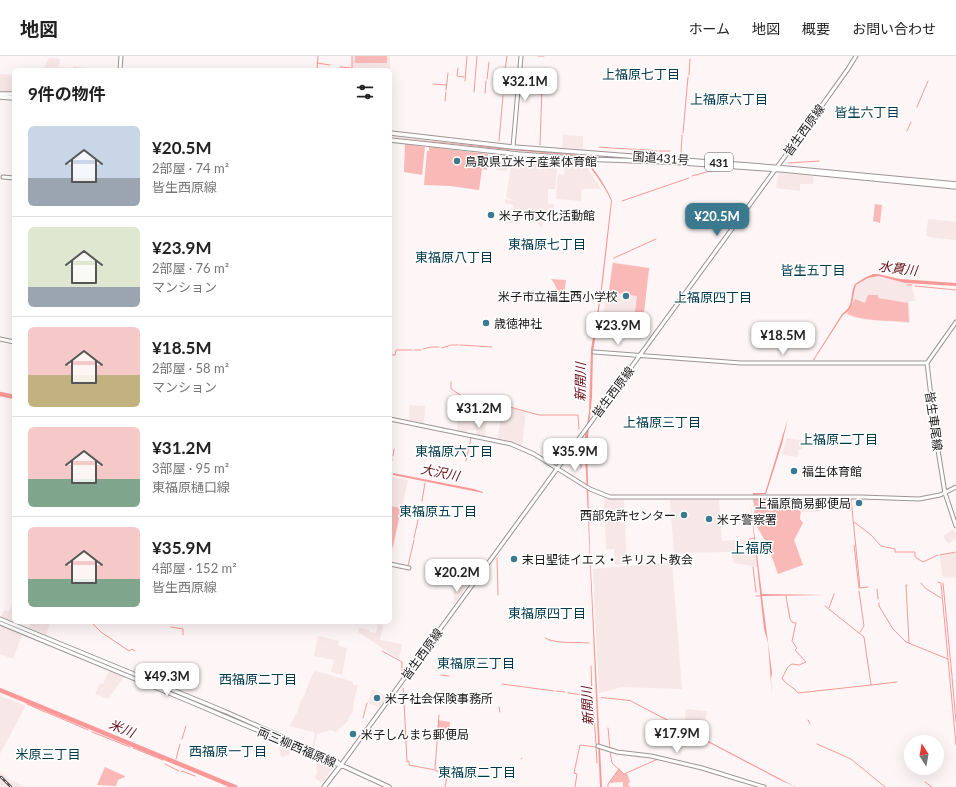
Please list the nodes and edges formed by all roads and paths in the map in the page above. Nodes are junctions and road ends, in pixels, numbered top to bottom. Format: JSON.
{"nodes":[{"id":1,"x":121,"y":56,"type":"edge"},
{"id":2,"x":522,"y":56,"type":"edge"},
{"id":3,"x":856,"y":56,"type":"edge"},
{"id":4,"x":120,"y":68,"type":"edge"},
{"id":5,"x":0,"y":94,"type":"edge"},
{"id":6,"x":12,"y":94,"type":"edge"},
{"id":7,"x":0,"y":97,"type":"edge"},
{"id":8,"x":12,"y":98,"type":"edge"},
{"id":9,"x":392,"y":133,"type":"edge"},
{"id":10,"x":392,"y":140,"type":"edge"},
{"id":11,"x":513,"y":147,"type":"junction"},
{"id":12,"x":776,"y":168,"type":"junction"},
{"id":13,"x":3,"y":177,"type":"dead end"},
{"id":14,"x":12,"y":178,"type":"edge"},
{"id":15,"x":956,"y":184,"type":"edge"},
{"id":16,"x":956,"y":187,"type":"edge"},
{"id":17,"x":956,"y":322,"type":"edge"},
{"id":18,"x":0,"y":339,"type":"edge"},
{"id":19,"x":12,"y":342,"type":"edge"},
{"id":20,"x":594,"y":352,"type":"dead end"},
{"id":21,"x":640,"y":355,"type":"junction"},
{"id":22,"x":927,"y":363,"type":"junction"},
{"id":23,"x":392,"y":418,"type":"edge"},
{"id":24,"x":557,"y":469,"type":"junction"},
{"id":25,"x":956,"y":487,"type":"edge"},
{"id":26,"x":945,"y":493,"type":"junction"},
{"id":27,"x":956,"y":526,"type":"edge"},
{"id":28,"x":392,"y":564,"type":"edge"},
{"id":29,"x":409,"y":568,"type":"dead end"},
{"id":30,"x":0,"y":619,"type":"edge"},
{"id":31,"x":0,"y":623,"type":"edge"},
{"id":32,"x":12,"y":624,"type":"edge"},
{"id":33,"x":12,"y":624,"type":"edge"},
{"id":34,"x":599,"y":747,"type":"dead end"},
{"id":35,"x":341,"y":766,"type":"junction"},
{"id":36,"x":324,"y":787,"type":"edge"},
{"id":37,"x":389,"y":787,"type":"edge"},
{"id":38,"x":764,"y":787,"type":"edge"}],
"edges":[{"from":1,"to":4,"type":"main road"},
{"from":2,"to":11,"type":"main road"},
{"from":3,"to":12,"type":"main road","name":"皆生西原線"},
{"from":5,"to":6,"type":"highway"},
{"from":7,"to":8,"type":"highway"},
{"from":9,"to":11,"type":"highway","name":"国道431号","number":"431"},
{"from":10,"to":12,"type":"highway","name":"国道431号","number":"431"},
{"from":11,"to":12,"type":"highway","name":"国道431号","number":"431"},
{"from":12,"to":15,"type":"highway","name":"国道431号","number":"431"},
{"from":12,"to":16,"type":"highway","name":"国道431号","number":"431"},
{"from":12,"to":21,"type":"main road","name":"皆生西原線"},
{"from":13,"to":14,"type":"main road"},
{"from":17,"to":22,"type":"main road"},
{"from":18,"to":19,"type":"main road"},
{"from":20,"to":21,"type":"main road"},
{"from":21,"to":22,"type":"main road"},
{"from":21,"to":24,"type":"main road","name":"皆生西原線"},
{"from":22,"to":26,"type":"main road","name":"皆生車尾線"},
{"from":23,"to":24,"type":"main road"},
{"from":24,"to":26,"type":"main road"},
{"from":24,"to":35,"type":"main road","name":"皆生西原線"},
{"from":25,"to":26,"type":"main road"},
{"from":26,"to":27,"type":"main road","name":"皆生車尾線"},
{"from":28,"to":29,"type":"main road"},
{"from":30,"to":32,"type":"main road","name":"両三柳西福原線"},
{"from":31,"to":35,"type":"main road","name":"両三柳西福原線"},
{"from":33,"to":35,"type":"main road","name":"両三柳西福原線"},
{"from":34,"to":38,"type":"main road"},
{"from":35,"to":36,"type":"highway"},
{"from":35,"to":37,"type":"highway"}]}
